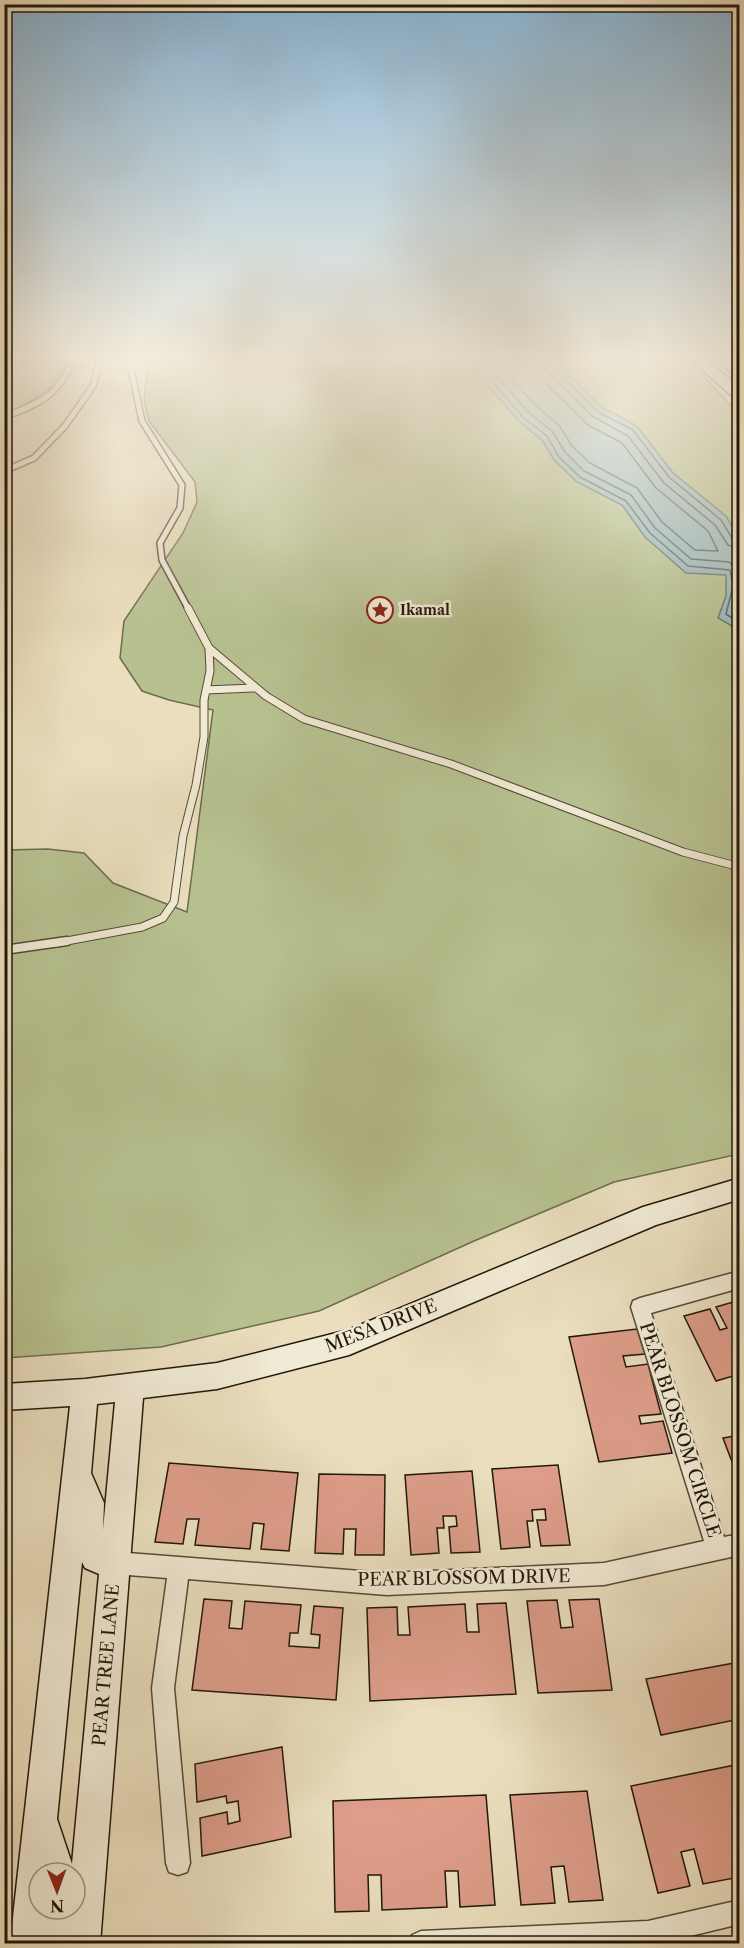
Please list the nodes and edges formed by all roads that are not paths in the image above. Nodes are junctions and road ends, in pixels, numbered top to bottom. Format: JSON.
{"nodes":[{"id":1,"x":46,"y":446,"type":"edge"},
{"id":2,"x":158,"y":446,"type":"edge"},
{"id":3,"x":4,"y":471,"type":"edge"},
{"id":4,"x":209,"y":648,"type":"junction"},
{"id":5,"x":253,"y":688,"type":"junction"},
{"id":6,"x":207,"y":690,"type":"junction"},
{"id":7,"x":740,"y":867,"type":"edge"},
{"id":8,"x":4,"y":950,"type":"edge"},
{"id":9,"x":740,"y":1188,"type":"edge"},
{"id":10,"x":740,"y":1279,"type":"edge"},
{"id":11,"x":130,"y":1387,"type":"junction"},
{"id":12,"x":85,"y":1392,"type":"junction"},
{"id":13,"x":4,"y":1397,"type":"edge"},
{"id":14,"x":76,"y":1475,"type":"junction"},
{"id":15,"x":740,"y":1544,"type":"edge"},
{"id":16,"x":717,"y":1549,"type":"junction"},
{"id":17,"x":115,"y":1563,"type":"junction"},
{"id":18,"x":179,"y":1568,"type":"junction"},
{"id":19,"x":40,"y":1817,"type":"junction"},
{"id":20,"x":54,"y":1861,"type":"edge"},
{"id":21,"x":178,"y":1863,"type":"dead end"},
{"id":22,"x":740,"y":1912,"type":"edge"},
{"id":23,"x":54,"y":1921,"type":"edge"},
{"id":24,"x":27,"y":1944,"type":"edge"},
{"id":25,"x":60,"y":1944,"type":"edge"},
{"id":26,"x":82,"y":1944,"type":"edge"},
{"id":27,"x":421,"y":1944,"type":"edge"}],
"edges":[{"from":1,"to":3,"type":"lane"},
{"from":2,"to":4,"type":"lane"},
{"from":4,"to":5,"type":"lane"},
{"from":4,"to":6,"type":"lane"},
{"from":5,"to":6,"type":"lane"},
{"from":5,"to":7,"type":"lane"},
{"from":6,"to":8,"type":"lane"},
{"from":9,"to":11,"type":"street","name":"MESA DRIVE"},
{"from":10,"to":16,"type":"street","name":"PEAR BLOSSOM CIRCLE"},
{"from":11,"to":12,"type":"street","name":"MESA DRIVE"},
{"from":11,"to":17,"type":"street","name":"PEAR TREE LANE"},
{"from":12,"to":13,"type":"street","name":"MESA DRIVE"},
{"from":12,"to":14,"type":"street"},
{"from":14,"to":17,"type":"street"},
{"from":14,"to":19,"type":"street"},
{"from":15,"to":16,"type":"street","name":"PEAR BLOSSOM DRIVE"},
{"from":16,"to":18,"type":"street","name":"PEAR BLOSSOM DRIVE"},
{"from":17,"to":18,"type":"street","name":"PEAR BLOSSOM DRIVE"},
{"from":17,"to":26,"type":"street","name":"PEAR TREE LANE"},
{"from":18,"to":21,"type":"street"},
{"from":19,"to":20,"type":"street"},
{"from":19,"to":24,"type":"street"},
{"from":22,"to":27,"type":"street"},
{"from":23,"to":25,"type":"street"}]}
